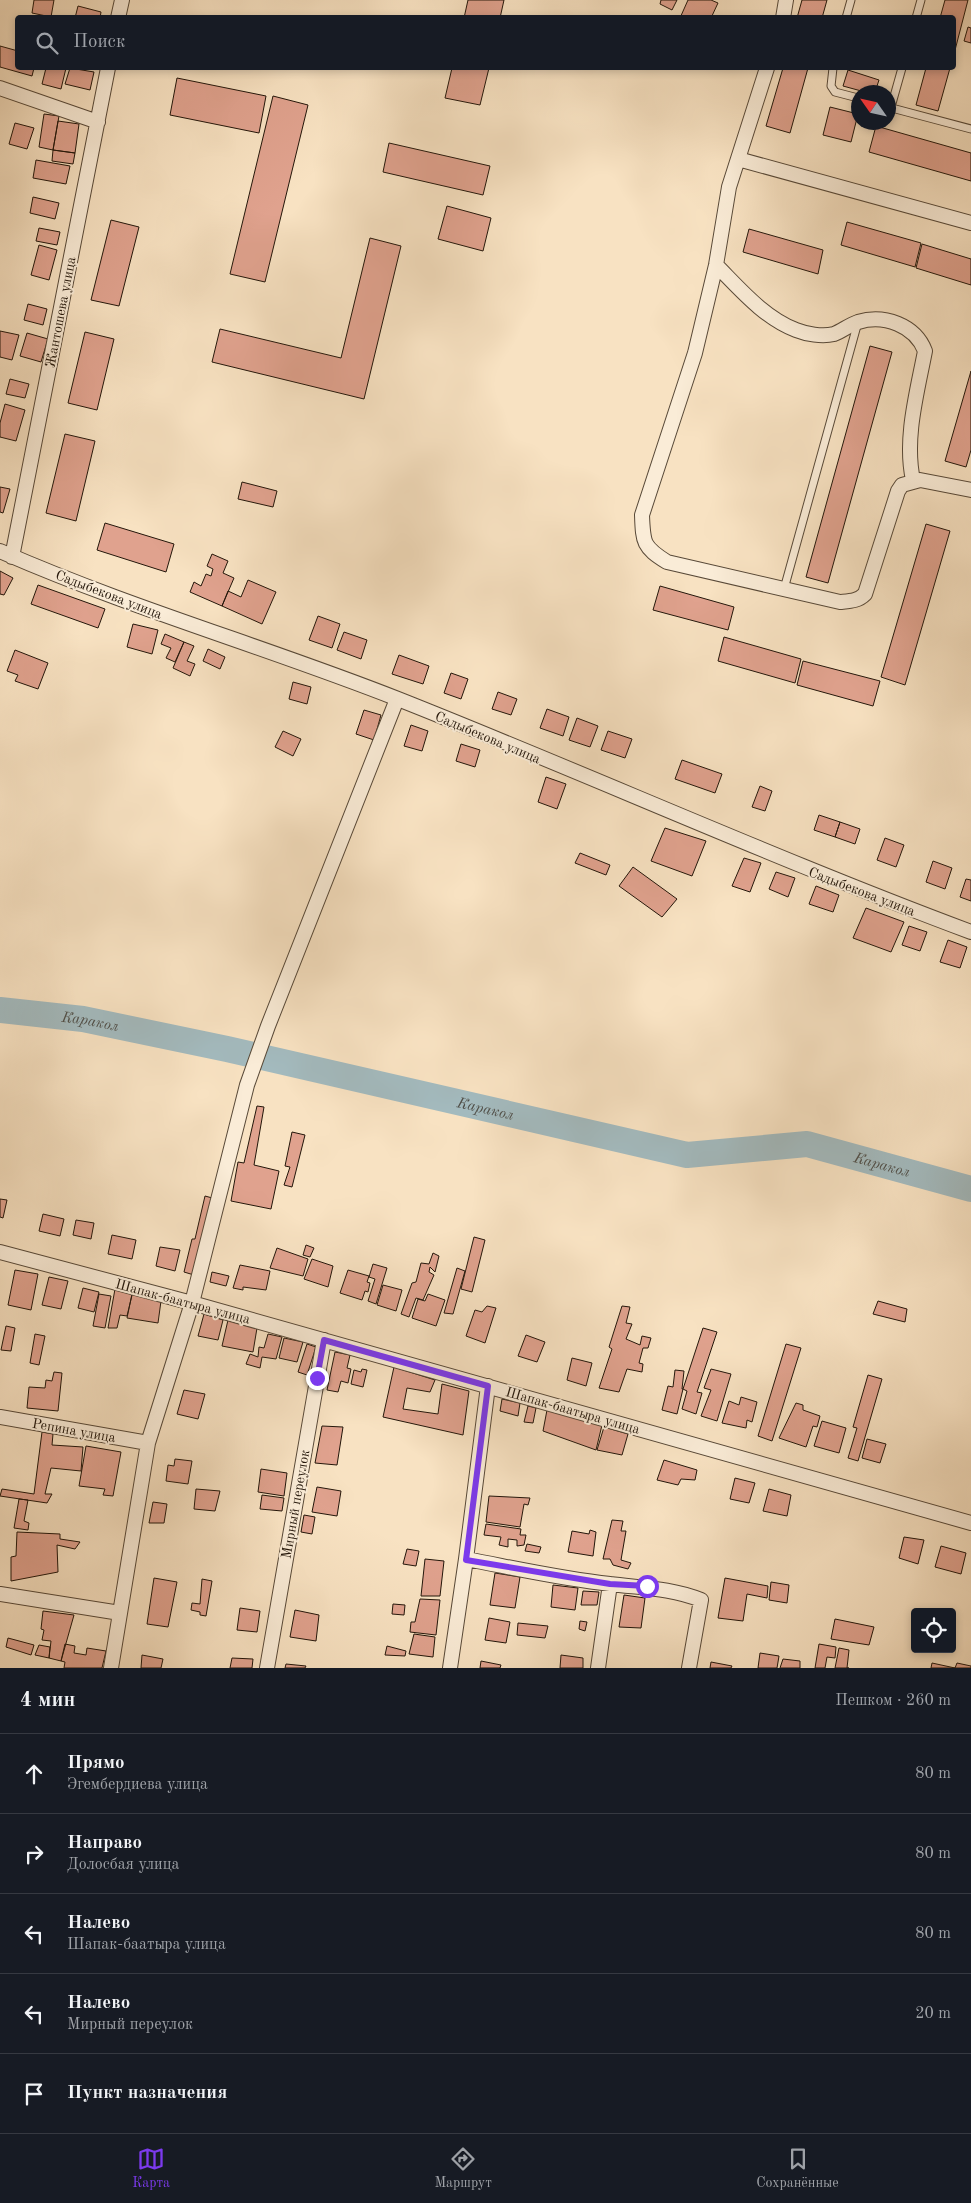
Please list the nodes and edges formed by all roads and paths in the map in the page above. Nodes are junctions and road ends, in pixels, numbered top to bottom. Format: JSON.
{"nodes":[{"id":1,"x":122,"y":0,"type":"edge"},
{"id":2,"x":786,"y":0,"type":"edge"},
{"id":3,"x":851,"y":0,"type":"edge"},
{"id":4,"x":921,"y":0,"type":"edge"},
{"id":5,"x":119,"y":15,"type":"edge"},
{"id":6,"x":783,"y":15,"type":"edge"},
{"id":7,"x":847,"y":15,"type":"edge"},
{"id":8,"x":917,"y":15,"type":"edge"},
{"id":9,"x":108,"y":70,"type":"edge"},
{"id":10,"x":766,"y":70,"type":"edge"},
{"id":11,"x":833,"y":70,"type":"edge"},
{"id":12,"x":901,"y":70,"type":"edge"},
{"id":13,"x":896,"y":87,"type":"edge"},
{"id":14,"x":0,"y":88,"type":"edge"},
{"id":15,"x":851,"y":96,"type":"edge"},
{"id":16,"x":896,"y":109,"type":"edge"},
{"id":17,"x":98,"y":122,"type":"junction"},
{"id":18,"x":971,"y":130,"type":"edge"},
{"id":19,"x":738,"y":159,"type":"junction"},
{"id":20,"x":971,"y":223,"type":"edge"},
{"id":21,"x":716,"y":265,"type":"junction"},
{"id":22,"x":858,"y":322,"type":"junction"},
{"id":23,"x":913,"y":480,"type":"junction"},
{"id":24,"x":971,"y":490,"type":"edge"},
{"id":25,"x":6,"y":554,"type":"edge"},
{"id":26,"x":784,"y":589,"type":"junction"},
{"id":27,"x":397,"y":699,"type":"junction"},
{"id":28,"x":971,"y":932,"type":"edge"},
{"id":29,"x":0,"y":1252,"type":"edge"},
{"id":30,"x":192,"y":1302,"type":"junction"},
{"id":31,"x":324,"y":1340,"type":"junction"},
{"id":32,"x":488,"y":1386,"type":"junction"},
{"id":33,"x":0,"y":1417,"type":"edge"},
{"id":34,"x":148,"y":1443,"type":"junction"},
{"id":35,"x":971,"y":1523,"type":"edge"},
{"id":36,"x":466,"y":1560,"type":"junction"},
{"id":37,"x":610,"y":1584,"type":"junction"},
{"id":38,"x":0,"y":1594,"type":"edge"},
{"id":39,"x":120,"y":1612,"type":"junction"},
{"id":40,"x":111,"y":1668,"type":"edge"},
{"id":41,"x":267,"y":1668,"type":"edge"},
{"id":42,"x":450,"y":1668,"type":"edge"},
{"id":43,"x":598,"y":1668,"type":"edge"},
{"id":44,"x":690,"y":1668,"type":"edge"}],
"edges":[{"from":1,"to":5,"type":"street"},
{"from":2,"to":6,"type":"street"},
{"from":3,"to":7,"type":"lane"},
{"from":4,"to":8,"type":"lane"},
{"from":9,"to":17,"type":"street","name":"Жантошева улица"},
{"from":10,"to":19,"type":"street"},
{"from":11,"to":15,"type":"lane"},
{"from":12,"to":13,"type":"lane"},
{"from":14,"to":17,"type":"street"},
{"from":16,"to":18,"type":"lane"},
{"from":17,"to":25,"type":"street","name":"Жантошева улица"},
{"from":19,"to":20,"type":"street"},
{"from":19,"to":21,"type":"street"},
{"from":21,"to":22,"type":"street"},
{"from":21,"to":26,"type":"street"},
{"from":22,"to":23,"type":"street"},
{"from":22,"to":26,"type":"lane"},
{"from":23,"to":24,"type":"street"},
{"from":23,"to":26,"type":"street"},
{"from":25,"to":27,"type":"street","name":"Садыбекова улица"},
{"from":27,"to":28,"type":"street","name":"Садыбекова улица"},
{"from":27,"to":30,"type":"street"},
{"from":29,"to":30,"type":"street","name":"Шапак-баатыра улица"},
{"from":30,"to":31,"type":"street","name":"Шапак-баатыра улица"},
{"from":30,"to":34,"type":"street"},
{"from":31,"to":32,"type":"street","name":"Шапак-баатыра улица"},
{"from":31,"to":41,"type":"street","name":"Мирный переулок"},
{"from":32,"to":35,"type":"street","name":"Шапак-баатыра улица"},
{"from":32,"to":36,"type":"street"},
{"from":33,"to":34,"type":"street","name":"Репина улица"},
{"from":34,"to":39,"type":"street"},
{"from":36,"to":37,"type":"street"},
{"from":36,"to":42,"type":"street"},
{"from":37,"to":43,"type":"street"},
{"from":37,"to":44,"type":"street"},
{"from":38,"to":39,"type":"street"},
{"from":39,"to":40,"type":"street"}]}
